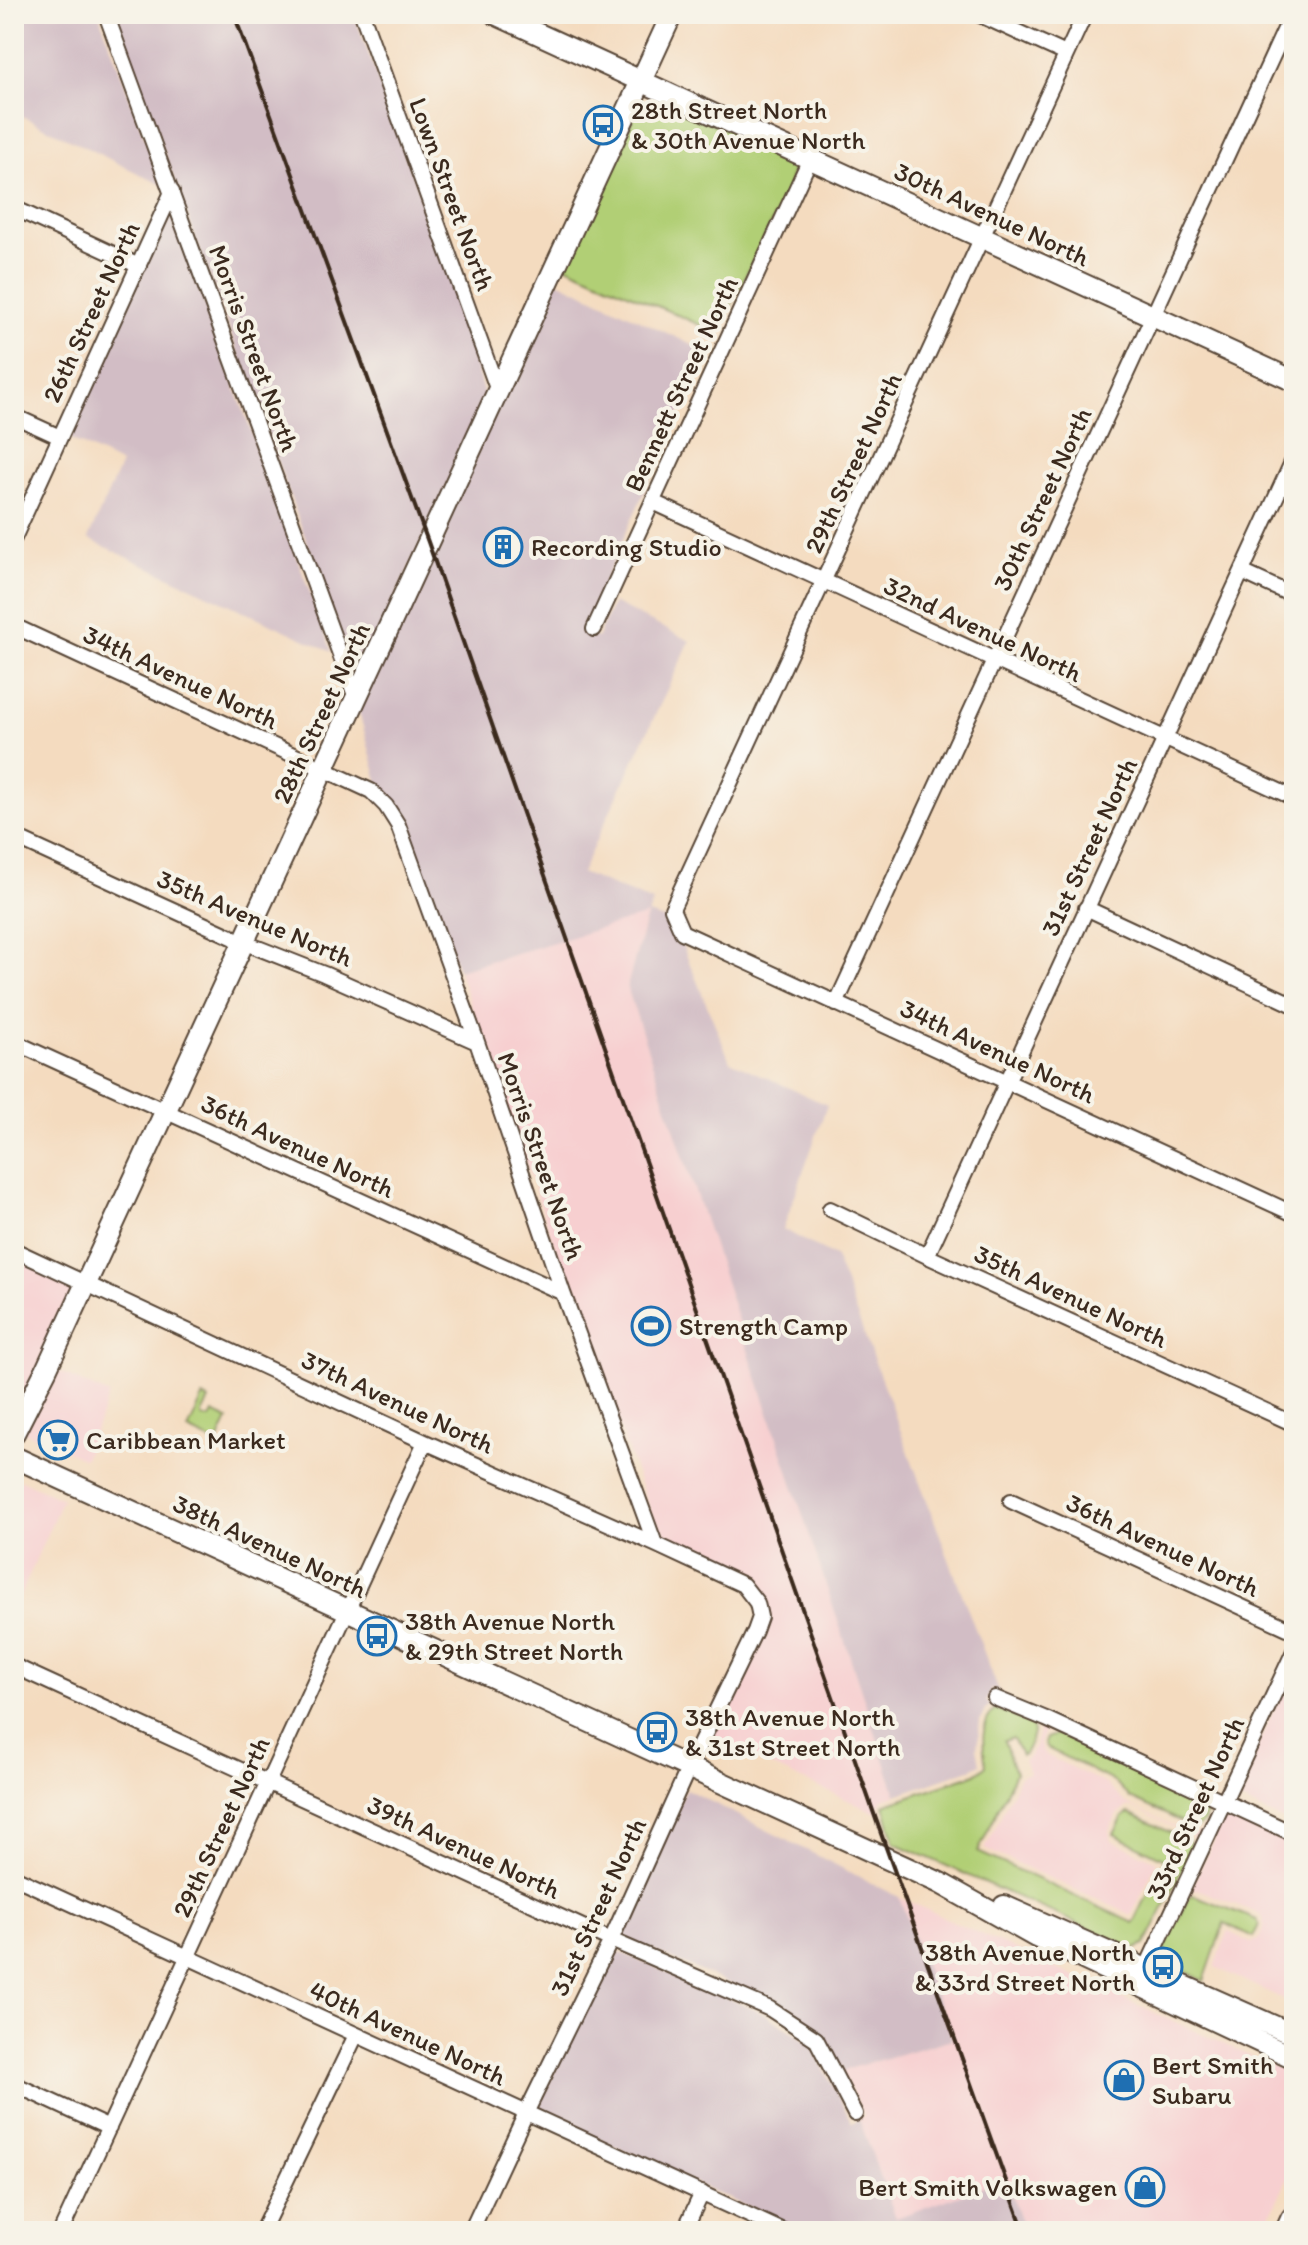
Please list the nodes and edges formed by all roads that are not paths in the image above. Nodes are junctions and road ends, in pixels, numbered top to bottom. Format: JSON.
{"nodes":[{"id":1,"x":106,"y":14,"type":"edge"},
{"id":2,"x":362,"y":14,"type":"edge"},
{"id":3,"x":495,"y":14,"type":"edge"},
{"id":4,"x":672,"y":14,"type":"edge"},
{"id":5,"x":978,"y":14,"type":"edge"},
{"id":6,"x":1085,"y":14,"type":"edge"},
{"id":7,"x":1292,"y":14,"type":"edge"},
{"id":8,"x":1066,"y":54,"type":"junction"},
{"id":9,"x":641,"y":81,"type":"junction"},
{"id":10,"x":810,"y":159,"type":"junction"},
{"id":11,"x":172,"y":192,"type":"junction"},
{"id":12,"x":14,"y":208,"type":"edge"},
{"id":13,"x":983,"y":238,"type":"junction"},
{"id":14,"x":139,"y":266,"type":"junction"},
{"id":15,"x":1152,"y":316,"type":"junction"},
{"id":16,"x":1294,"y":381,"type":"edge"},
{"id":17,"x":498,"y":391,"type":"junction"},
{"id":18,"x":14,"y":416,"type":"edge"},
{"id":19,"x":60,"y":437,"type":"junction"},
{"id":20,"x":1294,"y":458,"type":"edge"},
{"id":21,"x":653,"y":502,"type":"junction"},
{"id":22,"x":14,"y":538,"type":"edge"},
{"id":23,"x":1242,"y":572,"type":"junction"},
{"id":24,"x":825,"y":582,"type":"junction"},
{"id":25,"x":1294,"y":596,"type":"edge"},
{"id":26,"x":14,"y":626,"type":"edge"},
{"id":27,"x":594,"y":629,"type":"dead end"},
{"id":28,"x":995,"y":660,"type":"junction"},
{"id":29,"x":356,"y":698,"type":"junction"},
{"id":30,"x":1165,"y":739,"type":"junction"},
{"id":31,"x":323,"y":769,"type":"junction"},
{"id":32,"x":371,"y":791,"type":"joint"},
{"id":33,"x":1294,"y":798,"type":"edge"},
{"id":34,"x":14,"y":837,"type":"edge"},
{"id":35,"x":1086,"y":908,"type":"junction"},
{"id":36,"x":682,"y":932,"type":"joint"},
{"id":37,"x":243,"y":942,"type":"junction"},
{"id":38,"x":836,"y":1004,"type":"junction"},
{"id":39,"x":1294,"y":1005,"type":"edge"},
{"id":40,"x":14,"y":1042,"type":"edge"},
{"id":41,"x":477,"y":1042,"type":"junction"},
{"id":42,"x":1007,"y":1082,"type":"junction"},
{"id":43,"x":165,"y":1111,"type":"junction"},
{"id":44,"x":830,"y":1209,"type":"dead end"},
{"id":45,"x":1294,"y":1214,"type":"edge"},
{"id":46,"x":14,"y":1250,"type":"edge"},
{"id":47,"x":927,"y":1256,"type":"junction"},
{"id":48,"x":86,"y":1282,"type":"junction"},
{"id":49,"x":563,"y":1293,"type":"junction"},
{"id":50,"x":1294,"y":1424,"type":"edge"},
{"id":51,"x":14,"y":1433,"type":"edge"},
{"id":52,"x":425,"y":1442,"type":"junction"},
{"id":53,"x":14,"y":1457,"type":"edge"},
{"id":54,"x":1011,"y":1501,"type":"dead end"},
{"id":55,"x":655,"y":1544,"type":"junction"},
{"id":56,"x":757,"y":1603,"type":"joint"},
{"id":57,"x":347,"y":1611,"type":"junction"},
{"id":58,"x":1294,"y":1631,"type":"edge"},
{"id":59,"x":1294,"y":1651,"type":"edge"},
{"id":60,"x":14,"y":1666,"type":"edge"},
{"id":61,"x":995,"y":1698,"type":"dead end"},
{"id":62,"x":688,"y":1769,"type":"junction"},
{"id":63,"x":268,"y":1783,"type":"junction"},
{"id":64,"x":1224,"y":1801,"type":"junction"},
{"id":65,"x":1294,"y":1834,"type":"edge"},
{"id":66,"x":14,"y":1877,"type":"edge"},
{"id":67,"x":611,"y":1940,"type":"junction"},
{"id":68,"x":188,"y":1958,"type":"junction"},
{"id":69,"x":1142,"y":1976,"type":"junction"},
{"id":70,"x":356,"y":2035,"type":"junction"},
{"id":71,"x":1294,"y":2035,"type":"edge"},
{"id":72,"x":1294,"y":2058,"type":"edge"},
{"id":73,"x":14,"y":2084,"type":"edge"},
{"id":74,"x":526,"y":2113,"type":"junction"},
{"id":75,"x":855,"y":2114,"type":"dead end"},
{"id":76,"x":109,"y":2128,"type":"junction"},
{"id":77,"x":702,"y":2193,"type":"junction"},
{"id":78,"x":1294,"y":2220,"type":"edge"},
{"id":79,"x":61,"y":2231,"type":"edge"},
{"id":80,"x":262,"y":2231,"type":"edge"},
{"id":81,"x":471,"y":2231,"type":"edge"},
{"id":82,"x":684,"y":2231,"type":"edge"},
{"id":83,"x":783,"y":2231,"type":"edge"},
{"id":84,"x":1289,"y":2231,"type":"edge"}],
"edges":[{"from":1,"to":11,"type":"street","name":"Morris Street North"},
{"from":2,"to":17,"type":"street","name":"Lown Street North"},
{"from":3,"to":9,"type":"street","name":"30th Avenue North"},
{"from":4,"to":9,"type":"street","name":"28th Street North"},
{"from":5,"to":8,"type":"street"},
{"from":6,"to":8,"type":"street","name":"29th Street North"},
{"from":7,"to":15,"type":"street","name":"30th Street North"},
{"from":8,"to":13,"type":"street","name":"29th Street North"},
{"from":9,"to":10,"type":"street","name":"30th Avenue North"},
{"from":9,"to":17,"type":"street","name":"28th Street North"},
{"from":10,"to":13,"type":"street","name":"30th Avenue North"},
{"from":10,"to":21,"type":"street","name":"Bennett Street North"},
{"from":11,"to":14,"type":"street","name":"26th Street North"},
{"from":11,"to":29,"type":"street","name":"Morris Street North"},
{"from":12,"to":14,"type":"street"},
{"from":13,"to":15,"type":"street","name":"30th Avenue North"},
{"from":13,"to":24,"type":"street","name":"29th Street North"},
{"from":14,"to":19,"type":"street","name":"26th Street North"},
{"from":15,"to":16,"type":"street","name":"30th Avenue North"},
{"from":15,"to":28,"type":"street","name":"30th Street North"},
{"from":17,"to":29,"type":"street","name":"28th Street North"},
{"from":18,"to":19,"type":"street"},
{"from":19,"to":22,"type":"street","name":"26th Street North"},
{"from":20,"to":23,"type":"street","name":"31st Street North"},
{"from":21,"to":24,"type":"street","name":"32nd Avenue North"},
{"from":21,"to":27,"type":"street","name":"Bennett Street North"},
{"from":23,"to":25,"type":"street"},
{"from":23,"to":30,"type":"street","name":"31st Street North"},
{"from":24,"to":28,"type":"street","name":"32nd Avenue North"},
{"from":24,"to":36,"type":"street","name":"29th Street North"},
{"from":26,"to":31,"type":"street","name":"34th Avenue North"},
{"from":28,"to":30,"type":"street","name":"32nd Avenue North"},
{"from":28,"to":38,"type":"street","name":"30th Street North"},
{"from":29,"to":31,"type":"street","name":"28th Street North"},
{"from":30,"to":33,"type":"street","name":"32nd Avenue North"},
{"from":30,"to":35,"type":"street","name":"31st Street North"},
{"from":31,"to":32,"type":"street","name":"34th Avenue North"},
{"from":31,"to":37,"type":"street","name":"28th Street North"},
{"from":32,"to":41,"type":"street","name":"Morris Street North"},
{"from":34,"to":37,"type":"street","name":"35th Avenue North"},
{"from":35,"to":39,"type":"street"},
{"from":35,"to":42,"type":"street","name":"31st Street North"},
{"from":36,"to":38,"type":"street","name":"34th Avenue North"},
{"from":37,"to":41,"type":"street","name":"35th Avenue North"},
{"from":37,"to":43,"type":"street","name":"28th Street North"},
{"from":38,"to":42,"type":"street","name":"34th Avenue North"},
{"from":40,"to":43,"type":"street","name":"36th Avenue North"},
{"from":41,"to":49,"type":"street","name":"Morris Street North"},
{"from":42,"to":45,"type":"street","name":"34th Avenue North"},
{"from":42,"to":47,"type":"street","name":"31st Street North"},
{"from":43,"to":48,"type":"street","name":"28th Street North"},
{"from":43,"to":49,"type":"street","name":"36th Avenue North"},
{"from":44,"to":47,"type":"street","name":"35th Avenue North"},
{"from":46,"to":48,"type":"street","name":"37th Avenue North"},
{"from":47,"to":50,"type":"street","name":"35th Avenue North"},
{"from":48,"to":51,"type":"street","name":"28th Street North"},
{"from":48,"to":52,"type":"street","name":"37th Avenue North"},
{"from":49,"to":55,"type":"street","name":"Morris Street North"},
{"from":52,"to":55,"type":"street","name":"37th Avenue North"},
{"from":52,"to":57,"type":"street","name":"29th Street North"},
{"from":53,"to":57,"type":"street","name":"38th Avenue North"},
{"from":54,"to":58,"type":"street","name":"36th Avenue North"},
{"from":55,"to":56,"type":"street","name":"37th Avenue North"},
{"from":56,"to":62,"type":"street","name":"31st Street North"},
{"from":57,"to":62,"type":"street","name":"38th Avenue North"},
{"from":57,"to":63,"type":"street","name":"29th Street North"},
{"from":59,"to":64,"type":"street","name":"33rd Street North"},
{"from":60,"to":63,"type":"street","name":"39th Avenue North"},
{"from":61,"to":64,"type":"street"},
{"from":62,"to":67,"type":"street","name":"31st Street North"},
{"from":62,"to":69,"type":"street","name":"38th Avenue North"},
{"from":63,"to":67,"type":"street","name":"39th Avenue North"},
{"from":63,"to":68,"type":"street","name":"29th Street North"},
{"from":64,"to":65,"type":"street"},
{"from":64,"to":69,"type":"street","name":"33rd Street North"},
{"from":66,"to":68,"type":"street","name":"40th Avenue North"},
{"from":67,"to":74,"type":"street","name":"31st Street North"},
{"from":67,"to":75,"type":"street","name":"39th Avenue North"},
{"from":68,"to":70,"type":"street","name":"40th Avenue North"},
{"from":68,"to":76,"type":"street","name":"29th Street North"},
{"from":69,"to":71,"type":"street","name":"38th Avenue North"},
{"from":69,"to":72,"type":"street","name":"38th Avenue North"},
{"from":70,"to":74,"type":"street","name":"40th Avenue North"},
{"from":70,"to":80,"type":"street"},
{"from":73,"to":76,"type":"street"},
{"from":74,"to":77,"type":"street","name":"40th Avenue North"},
{"from":74,"to":81,"type":"street","name":"31st Street North"},
{"from":76,"to":79,"type":"street","name":"29th Street North"},
{"from":77,"to":82,"type":"street"},
{"from":77,"to":83,"type":"street","name":"40th Avenue North"},
{"from":78,"to":84,"type":"highway"}]}
